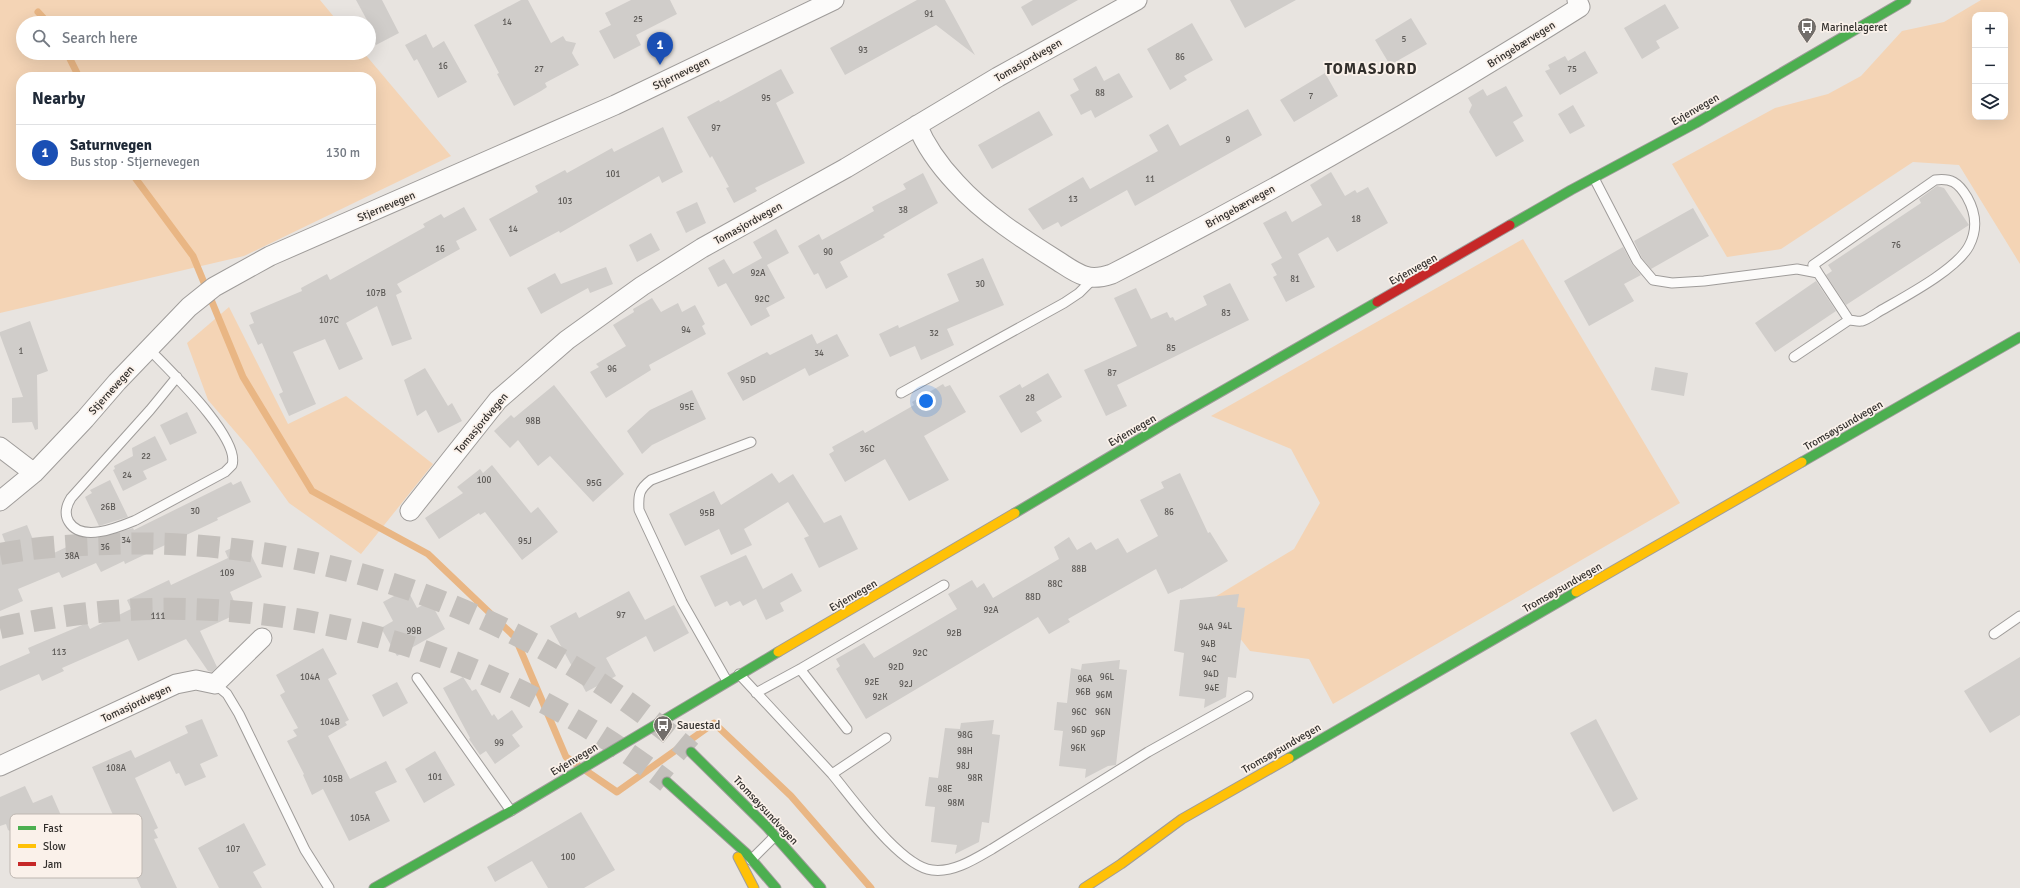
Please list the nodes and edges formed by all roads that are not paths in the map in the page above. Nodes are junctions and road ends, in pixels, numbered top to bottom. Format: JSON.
{"nodes":[{"id":1,"x":834,"y":0,"type":"edge"},
{"id":2,"x":1137,"y":0,"type":"edge"},
{"id":3,"x":1906,"y":0,"type":"edge"},
{"id":4,"x":1582,"y":4,"type":"edge"},
{"id":5,"x":917,"y":125,"type":"junction"},
{"id":6,"x":1594,"y":178,"type":"junction"},
{"id":7,"x":1818,"y":273,"type":"junction"},
{"id":8,"x":1095,"y":277,"type":"junction"},
{"id":9,"x":1849,"y":320,"type":"junction"},
{"id":10,"x":2020,"y":336,"type":"edge"},
{"id":11,"x":149,"y":349,"type":"junction"},
{"id":12,"x":1794,"y":357,"type":"dead end"},
{"id":13,"x":177,"y":377,"type":"junction"},
{"id":14,"x":901,"y":393,"type":"dead end"},
{"id":15,"x":751,"y":442,"type":"dead end"},
{"id":16,"x":0,"y":447,"type":"edge"},
{"id":17,"x":34,"y":473,"type":"junction"},
{"id":18,"x":0,"y":501,"type":"edge"},
{"id":19,"x":410,"y":510,"type":"dead end"},
{"id":20,"x":944,"y":584,"type":"dead end"},
{"id":21,"x":2020,"y":616,"type":"edge"},
{"id":22,"x":1994,"y":634,"type":"dead end"},
{"id":23,"x":262,"y":638,"type":"dead end"},
{"id":24,"x":800,"y":670,"type":"junction"},
{"id":25,"x":739,"y":674,"type":"junction"},
{"id":26,"x":417,"y":678,"type":"dead end"},
{"id":27,"x":727,"y":681,"type":"junction"},
{"id":28,"x":215,"y":684,"type":"junction"},
{"id":29,"x":756,"y":693,"type":"junction"},
{"id":30,"x":1248,"y":696,"type":"dead end"},
{"id":31,"x":847,"y":729,"type":"dead end"},
{"id":32,"x":886,"y":738,"type":"dead end"},
{"id":33,"x":691,"y":752,"type":"tunnel mouth"},
{"id":34,"x":0,"y":766,"type":"edge"},
{"id":35,"x":832,"y":774,"type":"junction"},
{"id":36,"x":667,"y":782,"type":"tunnel mouth"},
{"id":37,"x":511,"y":811,"type":"junction"},
{"id":38,"x":714,"y":823,"type":"junction"},
{"id":39,"x":775,"y":836,"type":"junction"},
{"id":40,"x":751,"y":860,"type":"junction"},
{"id":41,"x":1121,"y":864,"type":"junction"},
{"id":42,"x":1108,"y":885,"type":"dead end"},
{"id":43,"x":329,"y":888,"type":"edge"},
{"id":44,"x":374,"y":888,"type":"edge"},
{"id":45,"x":754,"y":888,"type":"edge"},
{"id":46,"x":776,"y":888,"type":"edge"},
{"id":47,"x":820,"y":888,"type":"edge"},
{"id":48,"x":1084,"y":888,"type":"edge"}],
"edges":[{"from":1,"to":11,"type":"street","name":"Stjernevegen"},
{"from":2,"to":5,"type":"street","name":"Tomasjordvegen"},
{"from":3,"to":6,"type":"main road","name":"Evjenvegen"},
{"from":4,"to":8,"type":"street","name":"Bringebærvegen"},
{"from":5,"to":8,"type":"street","name":"Bringebærvegen"},
{"from":5,"to":19,"type":"street","name":"Tomasjordvegen"},
{"from":6,"to":7,"type":"lane"},
{"from":6,"to":25,"type":"main road","name":"Evjenvegen"},
{"from":7,"to":9,"type":"lane"},
{"from":7,"to":9,"type":"lane"},
{"from":8,"to":14,"type":"lane"},
{"from":9,"to":12,"type":"lane"},
{"from":10,"to":41,"type":"main road","name":"Tromsøysundvegen"},
{"from":11,"to":13,"type":"lane"},
{"from":11,"to":17,"type":"street","name":"Stjernevegen"},
{"from":13,"to":13,"type":"lane"},
{"from":15,"to":27,"type":"lane"},
{"from":16,"to":17,"type":"street"},
{"from":17,"to":18,"type":"street","name":"Stjernevegen"},
{"from":20,"to":24,"type":"lane"},
{"from":21,"to":22,"type":"lane"},
{"from":23,"to":28,"type":"street"},
{"from":24,"to":29,"type":"lane"},
{"from":24,"to":31,"type":"lane"},
{"from":25,"to":27,"type":"main road","name":"Evjenvegen"},
{"from":25,"to":29,"type":"lane"},
{"from":26,"to":37,"type":"lane"},
{"from":27,"to":37,"type":"main road","name":"Evjenvegen"},
{"from":28,"to":34,"type":"street","name":"Tomasjordvegen"},
{"from":28,"to":43,"type":"lane"},
{"from":29,"to":35,"type":"lane"},
{"from":30,"to":35,"type":"lane"},
{"from":32,"to":35,"type":"lane"},
{"from":33,"to":39,"type":"main road","name":"Tromsøysundvegen"},
{"from":36,"to":38,"type":"main road"},
{"from":37,"to":44,"type":"main road","name":"Evjenvegen"},
{"from":38,"to":40,"type":"main road"},
{"from":38,"to":45,"type":"main road"},
{"from":39,"to":40,"type":"lane"},
{"from":39,"to":47,"type":"main road","name":"Tromsøysundvegen"},
{"from":40,"to":46,"type":"main road"},
{"from":41,"to":42,"type":"main road","name":"Tromsøysundvegen"},
{"from":41,"to":48,"type":"main road","name":"Tromsøysundvegen"}]}
